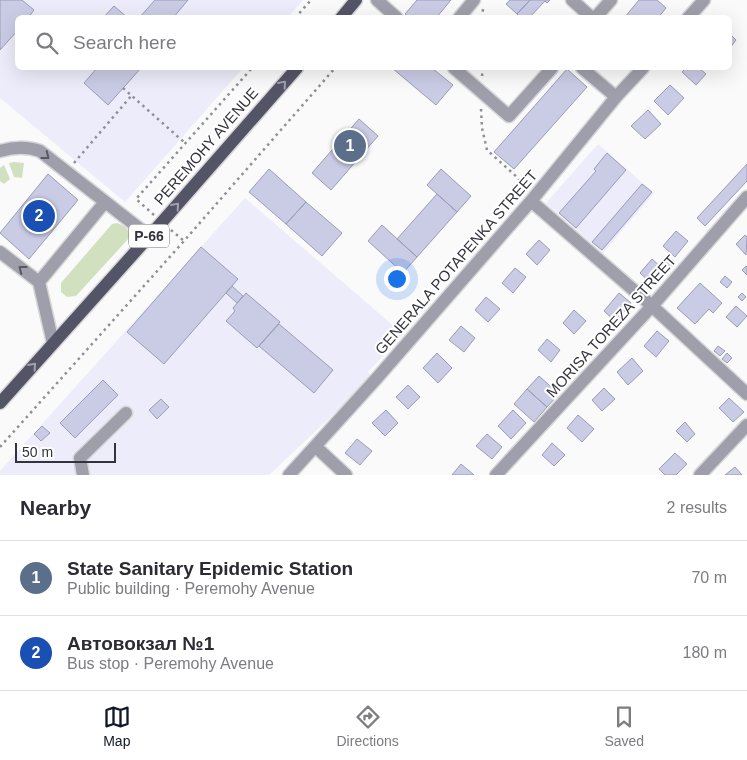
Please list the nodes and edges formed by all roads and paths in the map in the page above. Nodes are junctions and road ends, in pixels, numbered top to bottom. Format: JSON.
{"nodes":[{"id":1,"x":311,"y":0,"type":"edge"},
{"id":2,"x":356,"y":0,"type":"edge"},
{"id":3,"x":377,"y":0,"type":"edge"},
{"id":4,"x":474,"y":0,"type":"edge"},
{"id":5,"x":572,"y":0,"type":"edge"},
{"id":6,"x":611,"y":0,"type":"edge"},
{"id":7,"x":704,"y":0,"type":"edge"},
{"id":8,"x":298,"y":15,"type":"edge"},
{"id":9,"x":344,"y":15,"type":"edge"},
{"id":10,"x":394,"y":15,"type":"edge"},
{"id":11,"x":462,"y":15,"type":"edge"},
{"id":12,"x":590,"y":15,"type":"edge"},
{"id":13,"x":597,"y":15,"type":"edge"},
{"id":14,"x":691,"y":15,"type":"edge"},
{"id":15,"x":250,"y":70,"type":"edge"},
{"id":16,"x":295,"y":70,"type":"edge"},
{"id":17,"x":333,"y":70,"type":"edge"},
{"id":18,"x":456,"y":70,"type":"edge"},
{"id":19,"x":483,"y":70,"type":"edge"},
{"id":20,"x":550,"y":70,"type":"edge"},
{"id":21,"x":584,"y":70,"type":"edge"},
{"id":22,"x":641,"y":70,"type":"edge"},
{"id":23,"x":123,"y":88,"type":"dead end"},
{"id":24,"x":481,"y":91,"type":"junction"},
{"id":25,"x":132,"y":95,"type":"junction"},
{"id":26,"x":616,"y":97,"type":"junction"},
{"id":27,"x":185,"y":143,"type":"junction"},
{"id":28,"x":0,"y":151,"type":"edge"},
{"id":29,"x":66,"y":172,"type":"junction"},
{"id":30,"x":747,"y":197,"type":"edge"},
{"id":31,"x":136,"y":199,"type":"dead end"},
{"id":32,"x":531,"y":201,"type":"junction"},
{"id":33,"x":105,"y":202,"type":"junction"},
{"id":34,"x":149,"y":236,"type":"junction"},
{"id":35,"x":0,"y":252,"type":"edge"},
{"id":36,"x":39,"y":282,"type":"junction"},
{"id":37,"x":652,"y":306,"type":"junction"},
{"id":38,"x":53,"y":343,"type":"junction"},
{"id":39,"x":3,"y":394,"type":"edge"},
{"id":40,"x":747,"y":394,"type":"edge"},
{"id":41,"x":126,"y":414,"type":"dead end"},
{"id":42,"x":747,"y":425,"type":"edge"},
{"id":43,"x":0,"y":447,"type":"edge"},
{"id":44,"x":316,"y":447,"type":"junction"},
{"id":45,"x":83,"y":475,"type":"edge"},
{"id":46,"x":289,"y":475,"type":"edge"},
{"id":47,"x":346,"y":475,"type":"edge"},
{"id":48,"x":496,"y":475,"type":"edge"},
{"id":49,"x":700,"y":475,"type":"edge"}],
"edges":[{"from":1,"to":8,"type":"path"},
{"from":2,"to":9,"type":"main road"},
{"from":3,"to":10,"type":"street"},
{"from":4,"to":11,"type":"street"},
{"from":5,"to":12,"type":"street"},
{"from":6,"to":13,"type":"street"},
{"from":7,"to":14,"type":"street"},
{"from":15,"to":27,"type":"path"},
{"from":34,"to":16,"type":"main road","name":"PEREMOHY AVENUE","number":"Р-66","one_way":true},
{"from":17,"to":43,"type":"path"},
{"from":18,"to":24,"type":"street"},
{"from":19,"to":24,"type":"path"},
{"from":20,"to":24,"type":"street"},
{"from":21,"to":26,"type":"street"},
{"from":22,"to":26,"type":"street","name":"GENERALA POTAPENKA STREET"},
{"from":23,"to":25,"type":"path"},
{"from":24,"to":32,"type":"path"},
{"from":25,"to":27,"type":"path"},
{"from":25,"to":29,"type":"path"},
{"from":26,"to":32,"type":"street","name":"GENERALA POTAPENKA STREET"},
{"from":27,"to":31,"type":"path"},
{"from":28,"to":29,"type":"street","one_way":true},
{"from":29,"to":33,"type":"street"},
{"from":30,"to":37,"type":"street","name":"MORISA TOREZA STREET"},
{"from":32,"to":37,"type":"street"},
{"from":32,"to":44,"type":"street","name":"GENERALA POTAPENKA STREET"},
{"from":33,"to":34,"type":"street"},
{"from":33,"to":36,"type":"street"},
{"from":34,"to":38,"type":"main road","name":"PEREMOHY AVENUE","number":"Р-66"},
{"from":36,"to":35,"type":"street","one_way":true},
{"from":36,"to":38,"type":"street"},
{"from":37,"to":40,"type":"street"},
{"from":37,"to":48,"type":"street","name":"MORISA TOREZA STREET"},
{"from":39,"to":38,"type":"main road","name":"PEREMOHY AVENUE","number":"Р-66","one_way":true},
{"from":41,"to":45,"type":"street"},
{"from":42,"to":49,"type":"street"},
{"from":44,"to":46,"type":"street","name":"GENERALA POTAPENKA STREET"},
{"from":44,"to":47,"type":"street"}]}
